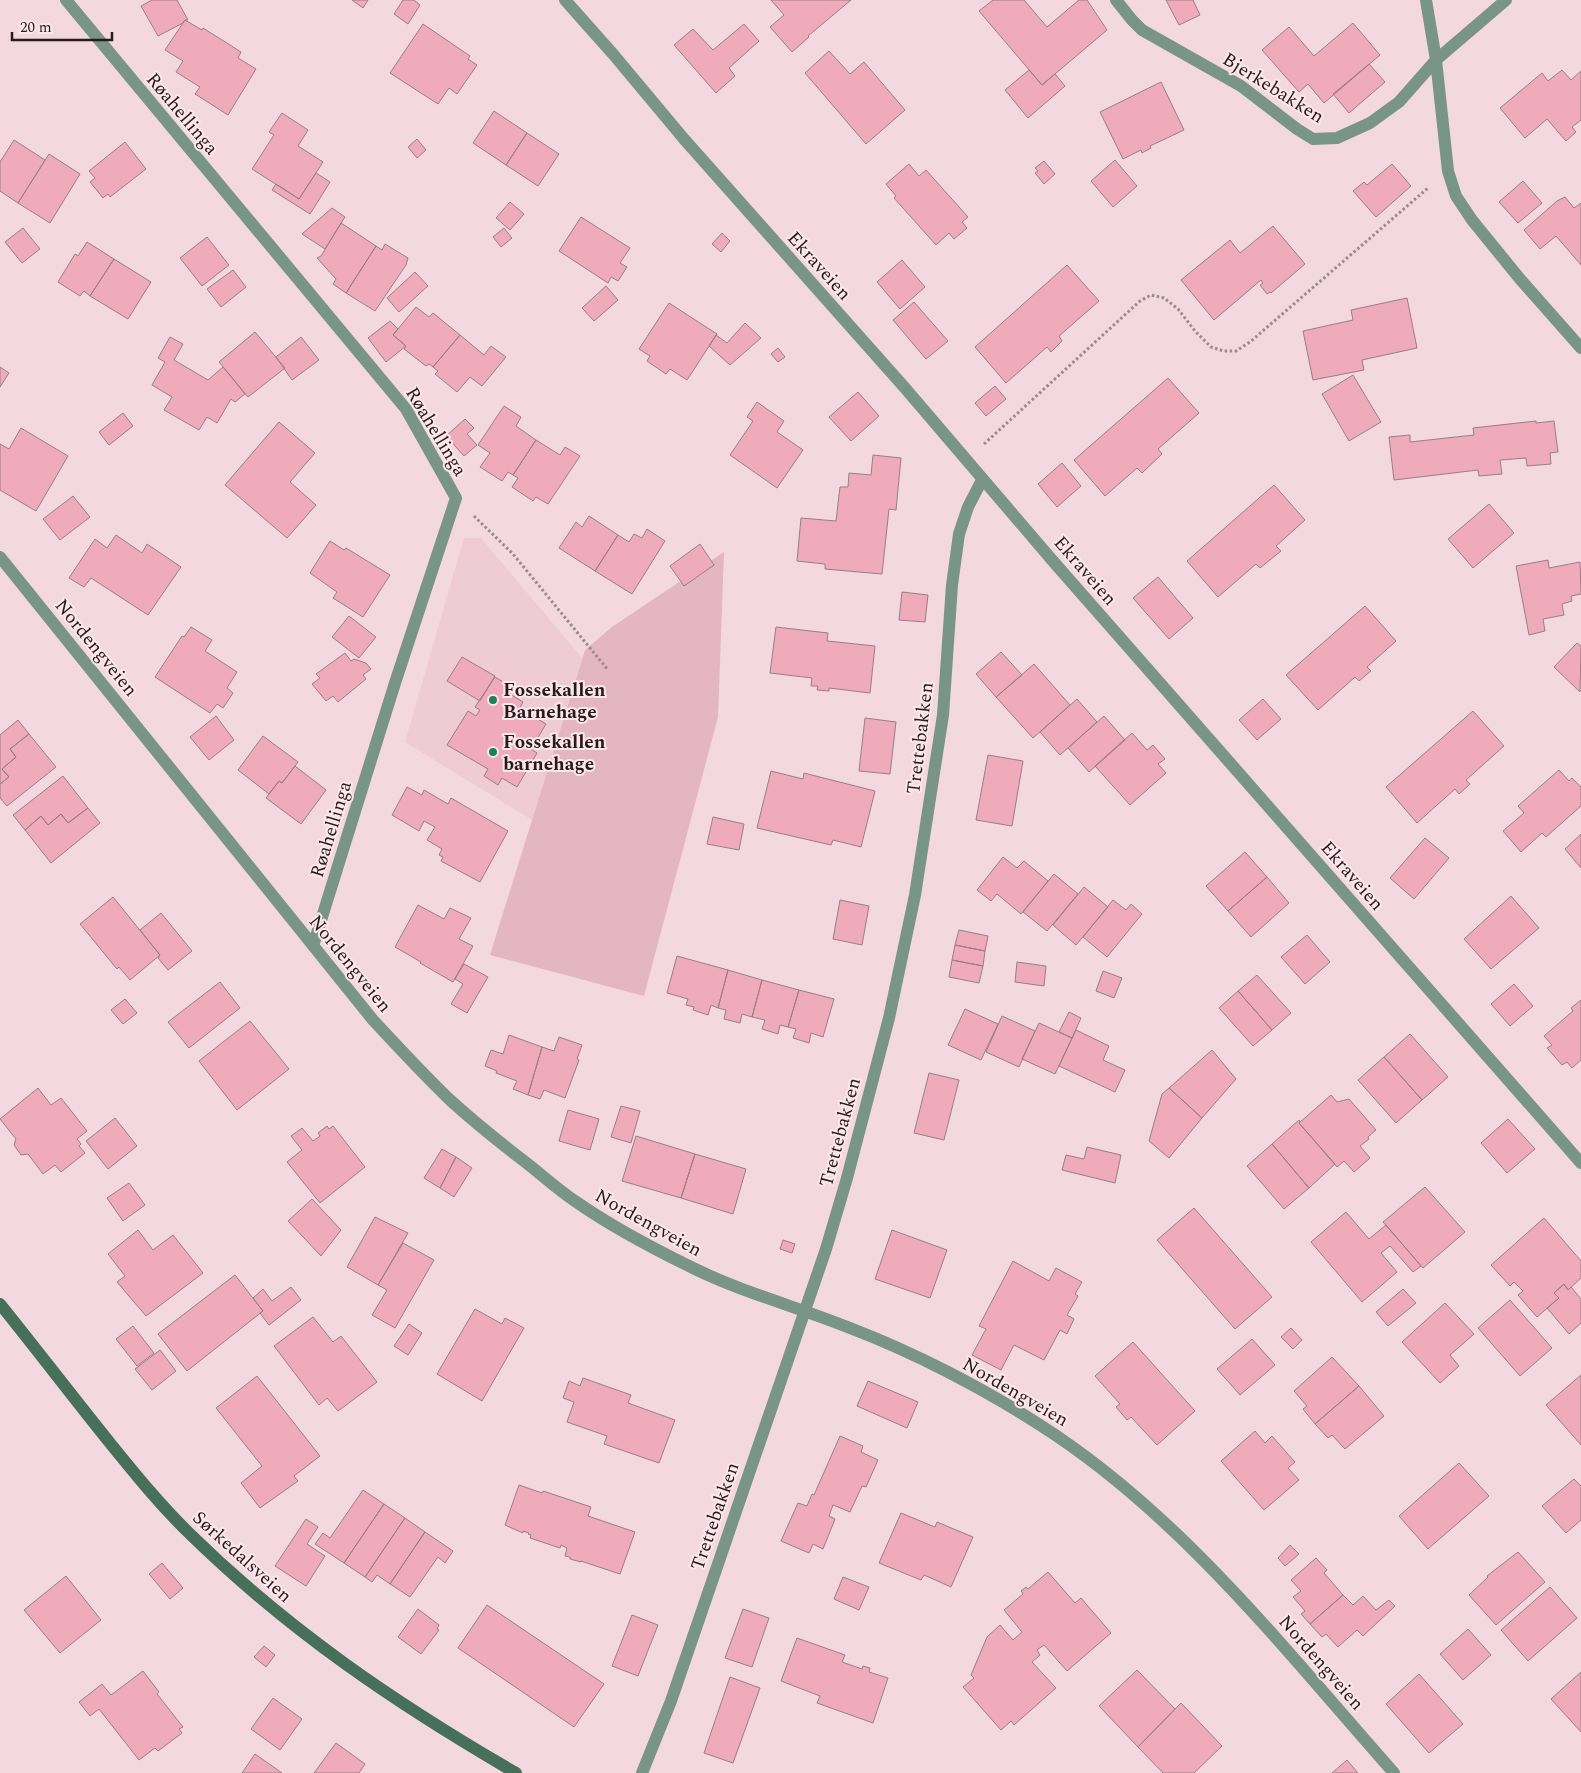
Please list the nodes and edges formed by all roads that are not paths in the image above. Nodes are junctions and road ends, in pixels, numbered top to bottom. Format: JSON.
{"nodes":[{"id":1,"x":66,"y":0,"type":"edge"},
{"id":2,"x":565,"y":0,"type":"edge"},
{"id":3,"x":1116,"y":0,"type":"edge"},
{"id":4,"x":1426,"y":0,"type":"edge"},
{"id":5,"x":1506,"y":0,"type":"edge"},
{"id":6,"x":1436,"y":60,"type":"junction"},
{"id":7,"x":1581,"y":348,"type":"edge"},
{"id":8,"x":982,"y":480,"type":"junction"},
{"id":9,"x":0,"y":557,"type":"edge"},
{"id":10,"x":313,"y":946,"type":"junction"},
{"id":11,"x":1581,"y":1163,"type":"edge"},
{"id":12,"x":0,"y":1304,"type":"edge"},
{"id":13,"x":804,"y":1312,"type":"junction"},
{"id":14,"x":516,"y":1773,"type":"edge"},
{"id":15,"x":642,"y":1773,"type":"edge"},
{"id":16,"x":1394,"y":1773,"type":"edge"}],
"edges":[{"from":1,"to":10,"type":"street","name":"Røahellinga"},
{"from":2,"to":8,"type":"street","name":"Ekraveien"},
{"from":3,"to":6,"type":"street","name":"Bjerkebakken"},
{"from":4,"to":6,"type":"street"},
{"from":5,"to":6,"type":"street","name":"Bjerkebakken"},
{"from":6,"to":7,"type":"street"},
{"from":8,"to":11,"type":"street","name":"Ekraveien"},
{"from":8,"to":13,"type":"street","name":"Trettebakken"},
{"from":9,"to":10,"type":"street","name":"Nordengveien"},
{"from":10,"to":13,"type":"street","name":"Nordengveien"},
{"from":12,"to":14,"type":"main road","name":"Sørkedalsveien"},
{"from":13,"to":15,"type":"street","name":"Trettebakken"},
{"from":13,"to":16,"type":"street","name":"Nordengveien"}]}
